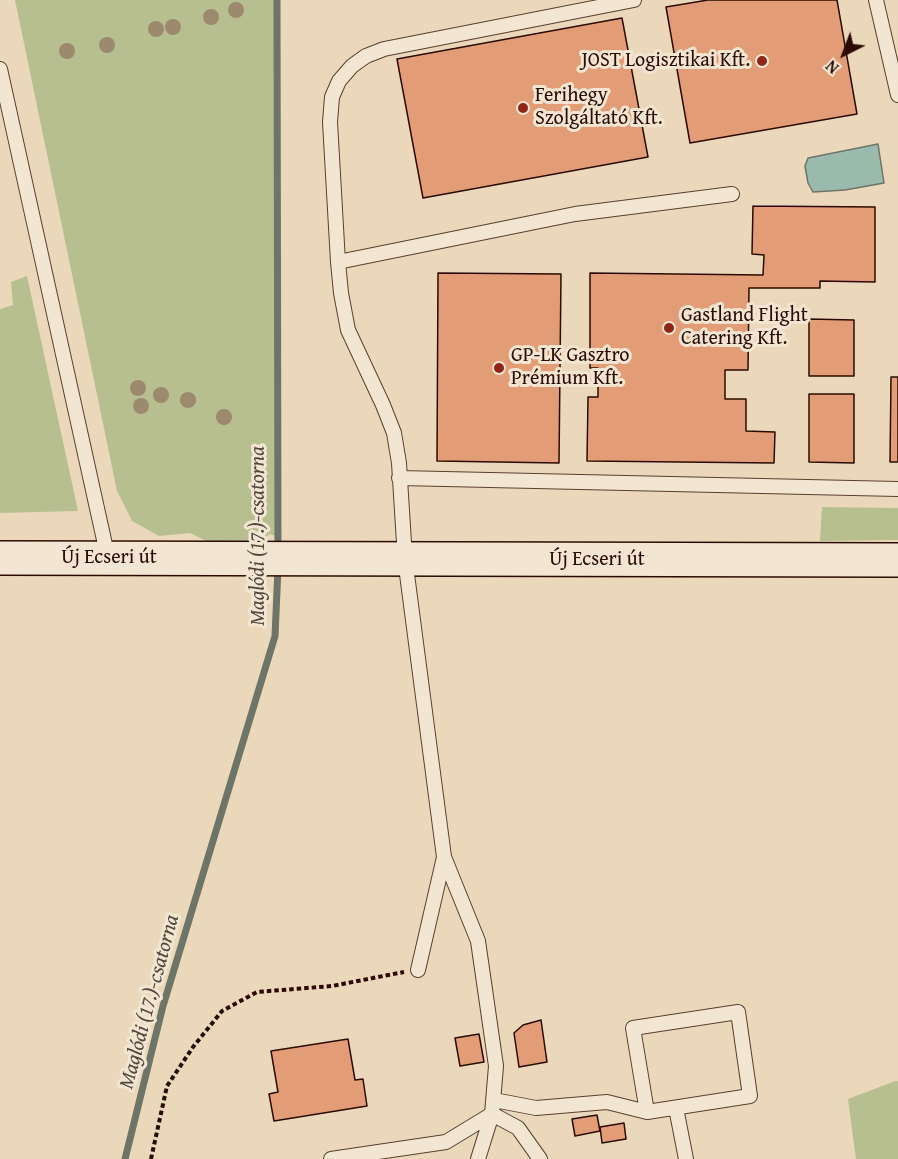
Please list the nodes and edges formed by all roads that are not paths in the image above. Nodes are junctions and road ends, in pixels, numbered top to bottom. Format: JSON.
{"nodes":[{"id":1,"x":634,"y":0,"type":"edge"},
{"id":2,"x":876,"y":0,"type":"edge"},
{"id":3,"x":0,"y":69,"type":"edge"},
{"id":4,"x":898,"y":95,"type":"edge"},
{"id":5,"x":732,"y":194,"type":"dead end"},
{"id":6,"x":338,"y":262,"type":"junction"},
{"id":7,"x":399,"y":478,"type":"junction"},
{"id":8,"x":898,"y":489,"type":"edge"},
{"id":9,"x":0,"y":558,"type":"edge"},
{"id":10,"x":108,"y":558,"type":"junction"},
{"id":11,"x":405,"y":559,"type":"junction"},
{"id":12,"x":898,"y":560,"type":"edge"},
{"id":13,"x":444,"y":857,"type":"junction"},
{"id":14,"x":418,"y":970,"type":"road end"},
{"id":15,"x":493,"y":1107,"type":"junction"},
{"id":16,"x":675,"y":1108,"type":"junction"},
{"id":17,"x":647,"y":1112,"type":"junction"},
{"id":18,"x":331,"y":1159,"type":"edge"},
{"id":19,"x":478,"y":1159,"type":"edge"},
{"id":20,"x":540,"y":1159,"type":"edge"},
{"id":21,"x":686,"y":1159,"type":"edge"}],
"edges":[{"from":1,"to":6,"type":"lane"},
{"from":2,"to":4,"type":"lane"},
{"from":3,"to":10,"type":"lane"},
{"from":5,"to":6,"type":"lane"},
{"from":6,"to":7,"type":"lane"},
{"from":7,"to":8,"type":"lane"},
{"from":7,"to":11,"type":"lane"},
{"from":9,"to":10,"type":"main road","name":"Új Ecseri út"},
{"from":10,"to":11,"type":"main road","name":"Új Ecseri út"},
{"from":11,"to":12,"type":"main road","name":"Új Ecseri út"},
{"from":11,"to":13,"type":"lane"},
{"from":13,"to":14,"type":"lane"},
{"from":13,"to":15,"type":"lane"},
{"from":15,"to":17,"type":"lane"},
{"from":15,"to":18,"type":"lane"},
{"from":15,"to":19,"type":"lane"},
{"from":15,"to":20,"type":"lane"},
{"from":16,"to":17,"type":"lane"},
{"from":16,"to":17,"type":"lane"},
{"from":16,"to":21,"type":"lane"}]}
